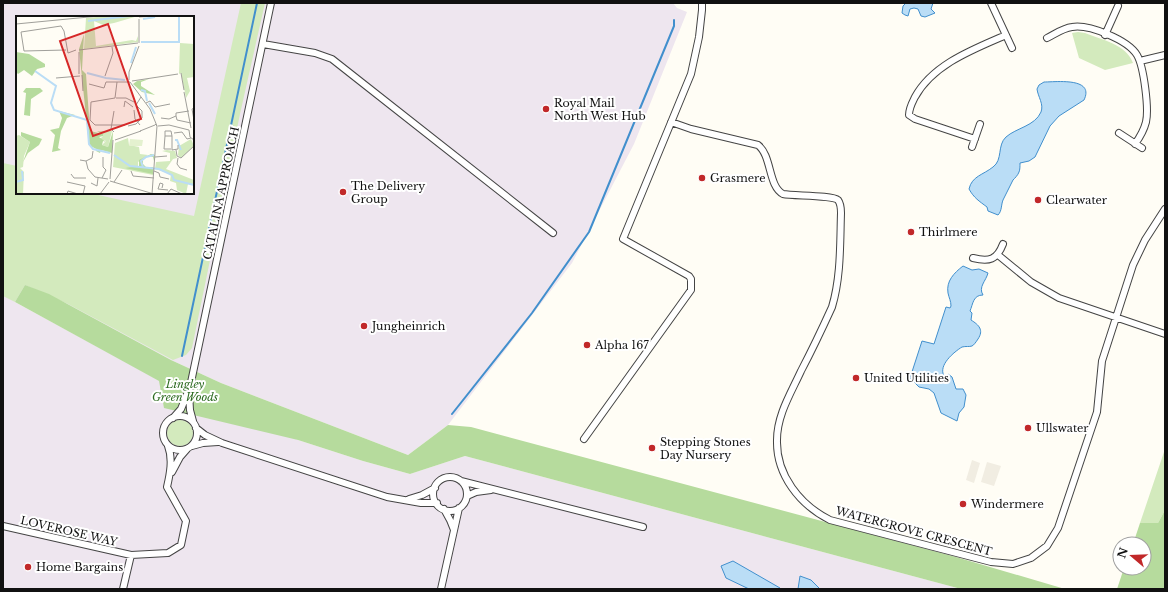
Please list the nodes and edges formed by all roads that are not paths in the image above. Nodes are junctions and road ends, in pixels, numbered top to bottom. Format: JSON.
{"nodes":[{"id":1,"x":271,"y":3,"type":"edge"},
{"id":2,"x":702,"y":3,"type":"edge"},
{"id":3,"x":706,"y":3,"type":"edge"},
{"id":4,"x":991,"y":3,"type":"edge"},
{"id":5,"x":1118,"y":6,"type":"dead end"},
{"id":6,"x":702,"y":10,"type":"junction"},
{"id":7,"x":1106,"y":34,"type":"junction"},
{"id":8,"x":1006,"y":35,"type":"junction"},
{"id":9,"x":1047,"y":38,"type":"dead end"},
{"id":10,"x":263,"y":44,"type":"junction"},
{"id":11,"x":1012,"y":48,"type":"dead end"},
{"id":12,"x":1165,"y":54,"type":"edge"},
{"id":13,"x":1140,"y":61,"type":"junction"},
{"id":14,"x":671,"y":122,"type":"junction"},
{"id":15,"x":980,"y":124,"type":"dead end"},
{"id":16,"x":1119,"y":133,"type":"dead end"},
{"id":17,"x":975,"y":139,"type":"junction"},
{"id":18,"x":1135,"y":144,"type":"junction"},
{"id":19,"x":972,"y":147,"type":"dead end"},
{"id":20,"x":1142,"y":148,"type":"dead end"},
{"id":21,"x":1165,"y":209,"type":"edge"},
{"id":22,"x":553,"y":233,"type":"dead end"},
{"id":23,"x":1003,"y":244,"type":"dead end"},
{"id":24,"x":998,"y":255,"type":"junction"},
{"id":25,"x":974,"y":258,"type":"dead end"},
{"id":26,"x":1116,"y":318,"type":"junction"},
{"id":27,"x":1165,"y":334,"type":"edge"},
{"id":28,"x":190,"y":387,"type":"junction"},
{"id":29,"x":173,"y":418,"type":"junction"},
{"id":30,"x":195,"y":425,"type":"junction"},
{"id":31,"x":584,"y":439,"type":"dead end"},
{"id":32,"x":222,"y":443,"type":"junction"},
{"id":33,"x":168,"y":446,"type":"junction"},
{"id":34,"x":189,"y":448,"type":"junction"},
{"id":35,"x":169,"y":476,"type":"junction"},
{"id":36,"x":461,"y":481,"type":"junction"},
{"id":37,"x":435,"y":488,"type":"junction"},
{"id":38,"x":494,"y":489,"type":"junction"},
{"id":39,"x":467,"y":496,"type":"junction"},
{"id":40,"x":408,"y":500,"type":"junction"},
{"id":41,"x":437,"y":503,"type":"junction"},
{"id":42,"x":459,"y":508,"type":"junction"},
{"id":43,"x":444,"y":509,"type":"junction"},
{"id":44,"x":3,"y":526,"type":"edge"},
{"id":45,"x":643,"y":527,"type":"dead end"},
{"id":46,"x":455,"y":531,"type":"junction"},
{"id":47,"x":131,"y":555,"type":"junction"},
{"id":48,"x":123,"y":589,"type":"edge"},
{"id":49,"x":441,"y":589,"type":"edge"}],
"edges":[{"from":1,"to":10,"type":"street","name":"CATALINA APPROACH"},
{"from":2,"to":6,"type":"street"},
{"from":3,"to":6,"type":"street"},
{"from":4,"to":8,"type":"street"},
{"from":5,"to":7,"type":"street"},
{"from":6,"to":14,"type":"street"},
{"from":7,"to":9,"type":"street"},
{"from":7,"to":13,"type":"street"},
{"from":8,"to":11,"type":"street"},
{"from":8,"to":17,"type":"street"},
{"from":10,"to":22,"type":"street"},
{"from":10,"to":28,"type":"street","name":"CATALINA APPROACH"},
{"from":12,"to":13,"type":"street"},
{"from":13,"to":18,"type":"street"},
{"from":14,"to":26,"type":"street","name":"WATERGROVE CRESCENT"},
{"from":14,"to":31,"type":"street"},
{"from":15,"to":17,"type":"street"},
{"from":16,"to":18,"type":"street"},
{"from":17,"to":19,"type":"street"},
{"from":18,"to":20,"type":"street"},
{"from":21,"to":26,"type":"street","name":"WATERGROVE CRESCENT"},
{"from":23,"to":24,"type":"street"},
{"from":24,"to":25,"type":"street"},
{"from":24,"to":26,"type":"street"},
{"from":26,"to":27,"type":"street"},
{"from":28,"to":29,"type":"street","name":"CATALINA APPROACH"},
{"from":28,"to":30,"type":"street","name":"CATALINA APPROACH"},
{"from":29,"to":30,"type":"street"},
{"from":29,"to":33,"type":"street"},
{"from":30,"to":32,"type":"street"},
{"from":30,"to":34,"type":"street"},
{"from":32,"to":34,"type":"street"},
{"from":32,"to":40,"type":"street"},
{"from":33,"to":34,"type":"street"},
{"from":33,"to":35,"type":"street","name":"LOVEROSE WAY"},
{"from":34,"to":35,"type":"street"},
{"from":35,"to":47,"type":"street","name":"LOVEROSE WAY"},
{"from":36,"to":37,"type":"street"},
{"from":36,"to":38,"type":"street"},
{"from":36,"to":39,"type":"street"},
{"from":37,"to":40,"type":"street"},
{"from":37,"to":41,"type":"street"},
{"from":38,"to":39,"type":"street"},
{"from":38,"to":45,"type":"street"},
{"from":39,"to":42,"type":"street"},
{"from":40,"to":41,"type":"street"},
{"from":41,"to":43,"type":"street"},
{"from":42,"to":43,"type":"street"},
{"from":42,"to":46,"type":"street"},
{"from":43,"to":46,"type":"street"},
{"from":44,"to":47,"type":"street","name":"LOVEROSE WAY"},
{"from":46,"to":49,"type":"street"},
{"from":47,"to":48,"type":"street"}]}
